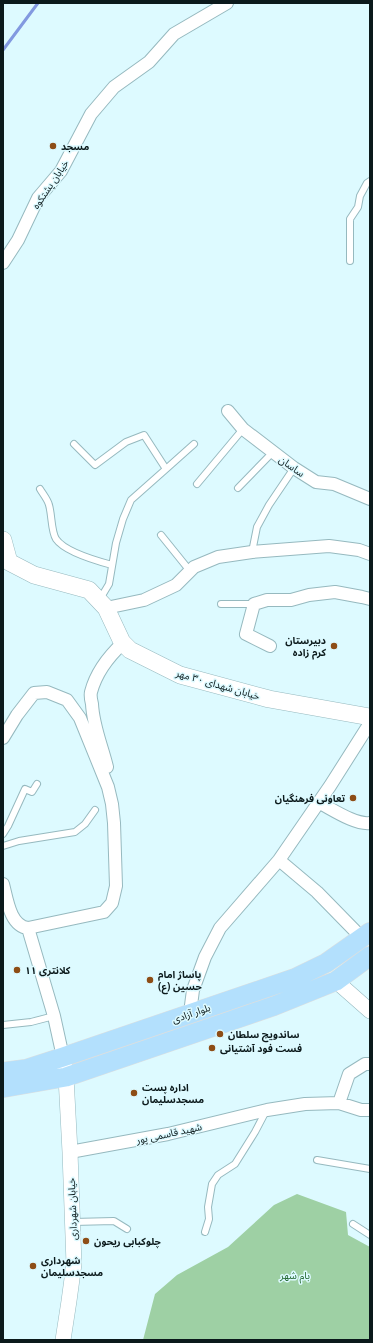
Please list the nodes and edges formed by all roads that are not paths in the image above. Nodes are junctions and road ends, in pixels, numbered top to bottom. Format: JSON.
{"nodes":[{"id":1,"x":227,"y":3,"type":"edge"},
{"id":2,"x":370,"y":181,"type":"edge"},
{"id":3,"x":350,"y":261,"type":"dead end"},
{"id":4,"x":3,"y":263,"type":"edge"},
{"id":5,"x":228,"y":411,"type":"dead end"},
{"id":6,"x":243,"y":428,"type":"junction"},
{"id":7,"x":74,"y":444,"type":"dead end"},
{"id":8,"x":194,"y":444,"type":"dead end"},
{"id":9,"x":273,"y":452,"type":"junction"},
{"id":10,"x":166,"y":468,"type":"junction"},
{"id":11,"x":294,"y":468,"type":"junction"},
{"id":12,"x":197,"y":484,"type":"dead end"},
{"id":13,"x":238,"y":488,"type":"dead end"},
{"id":14,"x":40,"y":489,"type":"dead end"},
{"id":15,"x":370,"y":499,"type":"edge"},
{"id":16,"x":161,"y":535,"type":"dead end"},
{"id":17,"x":3,"y":540,"type":"edge"},
{"id":18,"x":252,"y":552,"type":"junction"},
{"id":19,"x":370,"y":554,"type":"edge"},
{"id":20,"x":112,"y":566,"type":"junction"},
{"id":21,"x":190,"y":572,"type":"junction"},
{"id":22,"x":370,"y":599,"type":"edge"},
{"id":23,"x":102,"y":604,"type":"junction"},
{"id":24,"x":220,"y":604,"type":"dead end"},
{"id":25,"x":254,"y":604,"type":"junction"},
{"id":26,"x":123,"y":643,"type":"junction"},
{"id":27,"x":270,"y":646,"type":"dead end"},
{"id":28,"x":370,"y":717,"type":"edge"},
{"id":29,"x":370,"y":723,"type":"edge"},
{"id":30,"x":3,"y":738,"type":"edge"},
{"id":31,"x":37,"y":784,"type":"dead end"},
{"id":32,"x":115,"y":796,"type":"dead end"},
{"id":33,"x":318,"y":802,"type":"junction"},
{"id":34,"x":95,"y":810,"type":"dead end"},
{"id":35,"x":117,"y":812,"type":"dead end"},
{"id":36,"x":370,"y":823,"type":"edge"},
{"id":37,"x":3,"y":834,"type":"edge"},
{"id":38,"x":3,"y":846,"type":"edge"},
{"id":39,"x":279,"y":860,"type":"junction"},
{"id":40,"x":3,"y":884,"type":"edge"},
{"id":41,"x":115,"y":899,"type":"junction"},
{"id":42,"x":28,"y":928,"type":"junction"},
{"id":43,"x":366,"y":935,"type":"edge"},
{"id":44,"x":370,"y":956,"type":"edge"},
{"id":45,"x":326,"y":963,"type":"junction"},
{"id":46,"x":336,"y":981,"type":"junction"},
{"id":47,"x":369,"y":1009,"type":"edge"},
{"id":48,"x":190,"y":1013,"type":"junction"},
{"id":49,"x":54,"y":1016,"type":"junction"},
{"id":50,"x":3,"y":1025,"type":"edge"},
{"id":51,"x":63,"y":1057,"type":"junction"},
{"id":52,"x":370,"y":1064,"type":"edge"},
{"id":53,"x":3,"y":1072,"type":"edge"},
{"id":54,"x":66,"y":1077,"type":"junction"},
{"id":55,"x":3,"y":1088,"type":"edge"},
{"id":56,"x":339,"y":1103,"type":"junction"},
{"id":57,"x":267,"y":1110,"type":"junction"},
{"id":58,"x":370,"y":1110,"type":"edge"},
{"id":59,"x":70,"y":1152,"type":"junction"},
{"id":60,"x":317,"y":1160,"type":"dead end"},
{"id":61,"x":370,"y":1169,"type":"edge"},
{"id":62,"x":72,"y":1222,"type":"junction"},
{"id":63,"x":353,"y":1224,"type":"dead end"},
{"id":64,"x":127,"y":1229,"type":"dead end"},
{"id":65,"x":206,"y":1232,"type":"dead end"},
{"id":66,"x":370,"y":1235,"type":"edge"},
{"id":67,"x":63,"y":1340,"type":"edge"}],
"edges":[{"from":1,"to":4,"type":"street","name":"خیابان پشتکوه"},
{"from":2,"to":3,"type":"lane"},
{"from":5,"to":6,"type":"street","name":"ساسان"},
{"from":6,"to":9,"type":"street","name":"ساسان"},
{"from":6,"to":12,"type":"lane"},
{"from":7,"to":10,"type":"lane"},
{"from":8,"to":10,"type":"lane"},
{"from":9,"to":11,"type":"street","name":"ساسان"},
{"from":9,"to":13,"type":"lane"},
{"from":10,"to":20,"type":"lane"},
{"from":11,"to":15,"type":"street","name":"ساسان"},
{"from":11,"to":18,"type":"lane"},
{"from":14,"to":20,"type":"lane"},
{"from":16,"to":21,"type":"lane"},
{"from":17,"to":23,"type":"main road","name":"خیابان شهدای ۳۰ مهر"},
{"from":18,"to":19,"type":"street"},
{"from":18,"to":21,"type":"street"},
{"from":20,"to":23,"type":"lane"},
{"from":21,"to":23,"type":"street"},
{"from":22,"to":25,"type":"street"},
{"from":23,"to":26,"type":"main road","name":"خیابان شهدای ۳۰ مهر"},
{"from":24,"to":25,"type":"lane"},
{"from":25,"to":27,"type":"street"},
{"from":26,"to":28,"type":"main road","name":"خیابان شهدای ۳۰ مهر"},
{"from":26,"to":32,"type":"street"},
{"from":29,"to":33,"type":"street"},
{"from":30,"to":41,"type":"street"},
{"from":31,"to":37,"type":"lane"},
{"from":33,"to":36,"type":"street"},
{"from":33,"to":39,"type":"street"},
{"from":34,"to":38,"type":"lane"},
{"from":35,"to":41,"type":"street"},
{"from":39,"to":43,"type":"street"},
{"from":39,"to":48,"type":"street"},
{"from":40,"to":42,"type":"street"},
{"from":41,"to":42,"type":"street"},
{"from":42,"to":49,"type":"street"},
{"from":43,"to":45,"type":"main road","name":"بلوار آزادی"},
{"from":44,"to":46,"type":"main road"},
{"from":45,"to":46,"type":"main road"},
{"from":45,"to":48,"type":"main road","name":"بلوار آزادی"},
{"from":46,"to":47,"type":"street"},
{"from":46,"to":54,"type":"main road"},
{"from":48,"to":51,"type":"main road","name":"بلوار آزادی"},
{"from":49,"to":50,"type":"lane"},
{"from":49,"to":51,"type":"street"},
{"from":51,"to":53,"type":"main road","name":"بلوار آزادی"},
{"from":51,"to":54,"type":"street","name":"خیابان شهرداری"},
{"from":52,"to":56,"type":"street"},
{"from":54,"to":55,"type":"main road"},
{"from":54,"to":59,"type":"street","name":"خیابان شهرداری"},
{"from":56,"to":57,"type":"street","name":"شهید قاسمی پور"},
{"from":56,"to":58,"type":"street","name":"شهید قاسمی پور"},
{"from":57,"to":59,"type":"street","name":"شهید قاسمی پور"},
{"from":57,"to":65,"type":"lane"},
{"from":59,"to":62,"type":"street","name":"خیابان شهرداری"},
{"from":60,"to":61,"type":"lane"},
{"from":62,"to":64,"type":"lane"},
{"from":62,"to":67,"type":"street","name":"خیابان شهرداری"},
{"from":63,"to":66,"type":"lane"}]}
